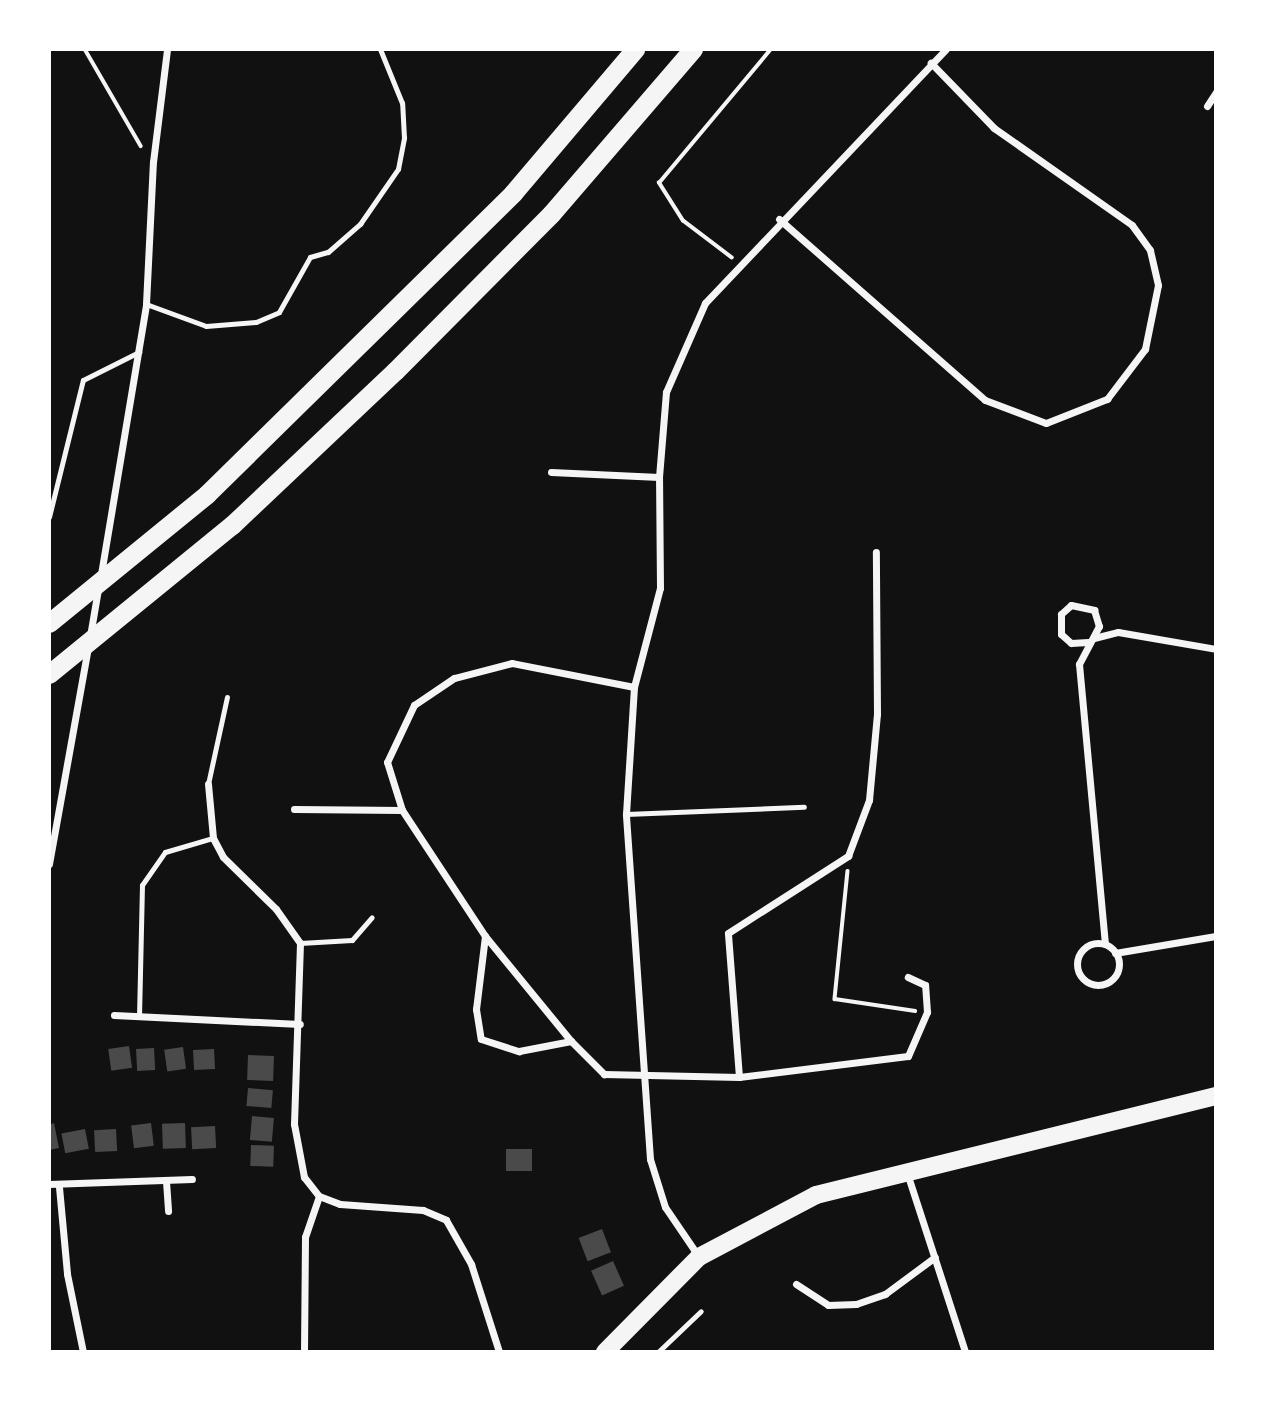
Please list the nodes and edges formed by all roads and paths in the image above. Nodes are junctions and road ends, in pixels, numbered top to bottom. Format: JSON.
{"nodes":[{"id":1,"x":85,"y":49,"type":"edge"},
{"id":2,"x":167,"y":49,"type":"edge"},
{"id":3,"x":380,"y":49,"type":"edge"},
{"id":4,"x":635,"y":49,"type":"edge"},
{"id":5,"x":693,"y":49,"type":"edge"},
{"id":6,"x":772,"y":49,"type":"edge"},
{"id":7,"x":946,"y":49,"type":"edge"},
{"id":8,"x":931,"y":63,"type":"junction"},
{"id":9,"x":1216,"y":92,"type":"edge"},
{"id":10,"x":1207,"y":106,"type":"dead end"},
{"id":11,"x":153,"y":162,"type":"junction"},
{"id":12,"x":779,"y":219,"type":"junction"},
{"id":13,"x":740,"y":264,"type":"junction"},
{"id":14,"x":146,"y":304,"type":"junction"},
{"id":15,"x":139,"y":352,"type":"junction"},
{"id":16,"x":551,"y":472,"type":"dead end"},
{"id":17,"x":659,"y":477,"type":"junction"},
{"id":18,"x":49,"y":517,"type":"edge"},
{"id":19,"x":876,"y":552,"type":"dead end"},
{"id":20,"x":49,"y":622,"type":"edge"},
{"id":21,"x":1091,"y":640,"type":"junction"},
{"id":22,"x":1216,"y":649,"type":"edge"},
{"id":23,"x":49,"y":674,"type":"edge"},
{"id":24,"x":634,"y":687,"type":"junction"},
{"id":25,"x":227,"y":697,"type":"dead end"},
{"id":26,"x":208,"y":784,"type":"joint"},
{"id":27,"x":804,"y":807,"type":"dead end"},
{"id":28,"x":294,"y":809,"type":"dead end"},
{"id":29,"x":401,"y":810,"type":"junction"},
{"id":30,"x":626,"y":814,"type":"junction"},
{"id":31,"x":213,"y":838,"type":"junction"},
{"id":32,"x":848,"y":856,"type":"junction"},
{"id":33,"x":49,"y":864,"type":"edge"},
{"id":34,"x":372,"y":917,"type":"dead end"},
{"id":35,"x":485,"y":936,"type":"junction"},
{"id":36,"x":1216,"y":936,"type":"edge"},
{"id":37,"x":300,"y":943,"type":"junction"},
{"id":38,"x":1105,"y":944,"type":"junction"},
{"id":39,"x":1115,"y":953,"type":"junction"},
{"id":40,"x":908,"y":977,"type":"dead end"},
{"id":41,"x":927,"y":1012,"type":"junction"},
{"id":42,"x":114,"y":1015,"type":"dead end"},
{"id":43,"x":139,"y":1017,"type":"junction"},
{"id":44,"x":300,"y":1024,"type":"junction"},
{"id":45,"x":571,"y":1041,"type":"junction"},
{"id":46,"x":647,"y":1076,"type":"junction"},
{"id":47,"x":738,"y":1077,"type":"junction"},
{"id":48,"x":1216,"y":1096,"type":"edge"},
{"id":49,"x":906,"y":1168,"type":"junction"},
{"id":50,"x":192,"y":1180,"type":"dead end"},
{"id":51,"x":166,"y":1181,"type":"junction"},
{"id":52,"x":49,"y":1184,"type":"edge"},
{"id":53,"x":60,"y":1187,"type":"junction"},
{"id":54,"x":319,"y":1196,"type":"junction"},
{"id":55,"x":168,"y":1211,"type":"dead end"},
{"id":56,"x":699,"y":1257,"type":"junction"},
{"id":57,"x":935,"y":1257,"type":"junction"},
{"id":58,"x":796,"y":1284,"type":"dead end"},
{"id":59,"x":701,"y":1311,"type":"dead end"},
{"id":60,"x":83,"y":1352,"type":"edge"},
{"id":61,"x":304,"y":1352,"type":"edge"},
{"id":62,"x":499,"y":1352,"type":"edge"},
{"id":63,"x":605,"y":1352,"type":"edge"},
{"id":64,"x":658,"y":1352,"type":"edge"},
{"id":65,"x":965,"y":1352,"type":"edge"}],
"edges":[{"from":1,"to":11,"type":"path"},
{"from":2,"to":11,"type":"street"},
{"from":3,"to":14,"type":"lane"},
{"from":4,"to":20,"type":"highway"},
{"from":5,"to":23,"type":"highway"},
{"from":6,"to":13,"type":"path"},
{"from":7,"to":8,"type":"street"},
{"from":8,"to":12,"type":"street"},
{"from":8,"to":12,"type":"street"},
{"from":9,"to":10,"type":"street"},
{"from":11,"to":14,"type":"street"},
{"from":12,"to":13,"type":"street"},
{"from":13,"to":17,"type":"street"},
{"from":14,"to":15,"type":"street"},
{"from":15,"to":18,"type":"lane"},
{"from":15,"to":33,"type":"street"},
{"from":16,"to":17,"type":"street"},
{"from":17,"to":24,"type":"street"},
{"from":19,"to":32,"type":"street"},
{"from":21,"to":21,"type":"street"},
{"from":21,"to":22,"type":"street"},
{"from":21,"to":38,"type":"street"},
{"from":24,"to":29,"type":"street"},
{"from":24,"to":30,"type":"street"},
{"from":25,"to":26,"type":"lane"},
{"from":26,"to":31,"type":"street"},
{"from":27,"to":30,"type":"lane"},
{"from":28,"to":29,"type":"street"},
{"from":29,"to":35,"type":"street"},
{"from":30,"to":46,"type":"street"},
{"from":31,"to":37,"type":"street"},
{"from":31,"to":43,"type":"lane"},
{"from":32,"to":41,"type":"path"},
{"from":32,"to":47,"type":"street"},
{"from":34,"to":37,"type":"lane"},
{"from":35,"to":45,"type":"street"},
{"from":35,"to":45,"type":"street"},
{"from":36,"to":39,"type":"street"},
{"from":37,"to":44,"type":"street"},
{"from":38,"to":39,"type":"street"},
{"from":38,"to":39,"type":"street"},
{"from":40,"to":41,"type":"street"},
{"from":41,"to":47,"type":"street"},
{"from":42,"to":43,"type":"street"},
{"from":43,"to":44,"type":"street"},
{"from":44,"to":54,"type":"street"},
{"from":45,"to":46,"type":"street"},
{"from":46,"to":47,"type":"street"},
{"from":46,"to":56,"type":"street"},
{"from":48,"to":49,"type":"highway"},
{"from":49,"to":56,"type":"highway"},
{"from":49,"to":57,"type":"street"},
{"from":50,"to":51,"type":"street"},
{"from":51,"to":53,"type":"street"},
{"from":51,"to":55,"type":"street"},
{"from":52,"to":53,"type":"street"},
{"from":53,"to":60,"type":"street"},
{"from":54,"to":61,"type":"street"},
{"from":54,"to":62,"type":"street"},
{"from":56,"to":63,"type":"highway"},
{"from":57,"to":58,"type":"street"},
{"from":57,"to":65,"type":"street"},
{"from":59,"to":64,"type":"lane"}]}
